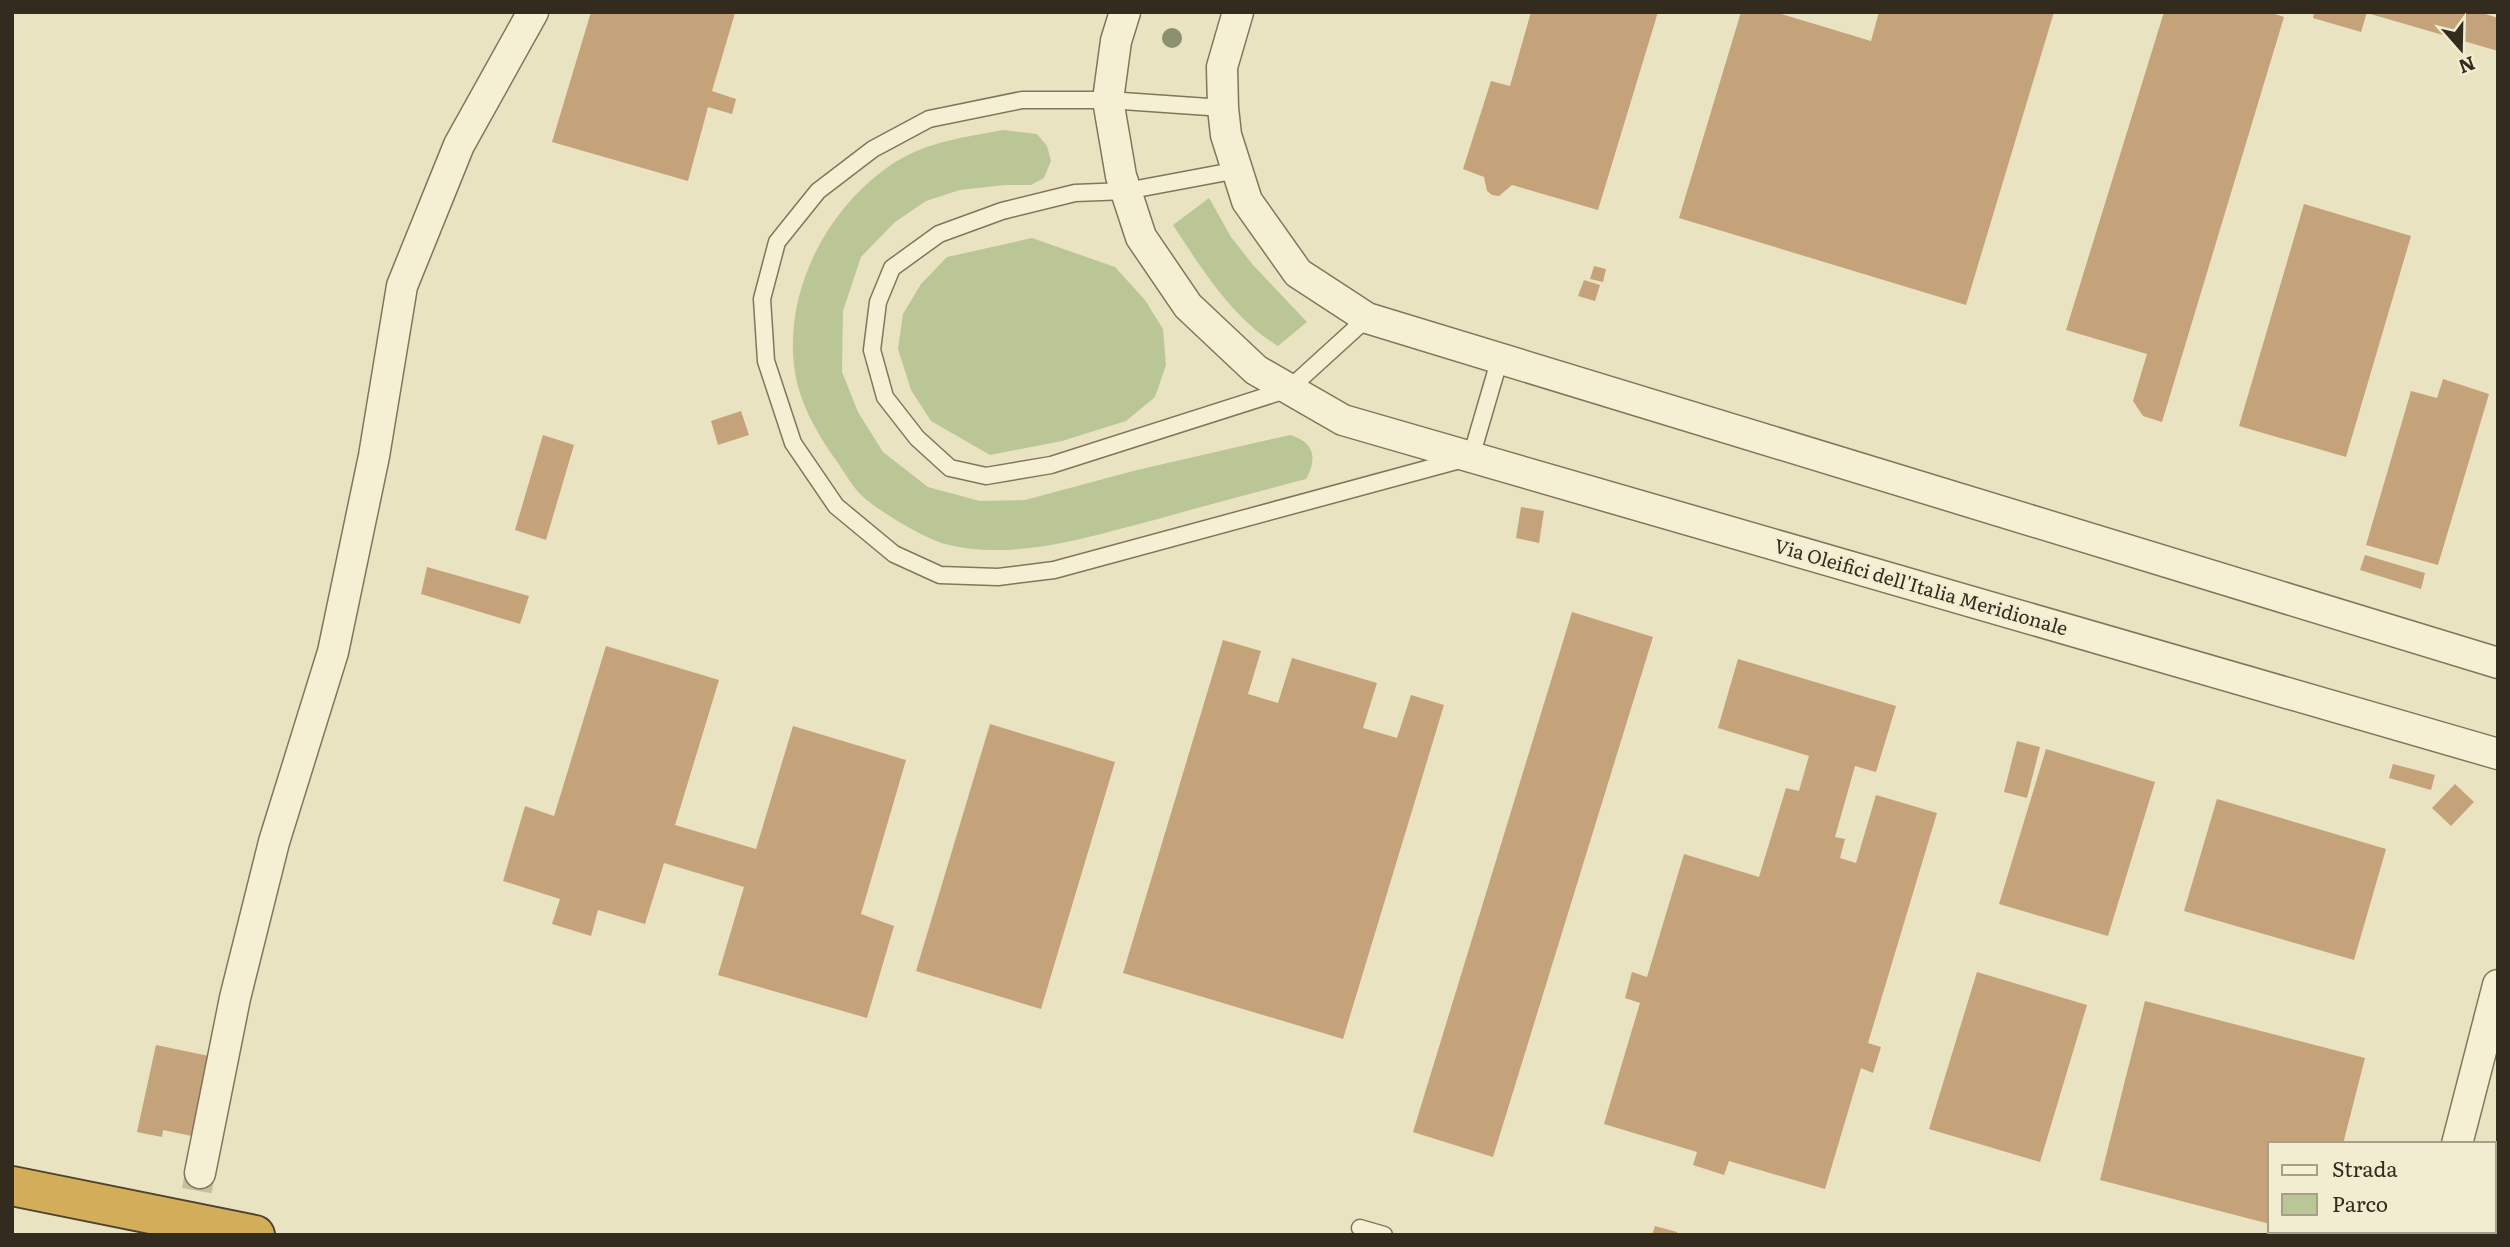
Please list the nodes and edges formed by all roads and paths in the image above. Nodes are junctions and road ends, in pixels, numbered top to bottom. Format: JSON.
{"nodes":[{"id":1,"x":533,"y":12,"type":"edge"},
{"id":2,"x":1125,"y":12,"type":"edge"},
{"id":3,"x":1238,"y":12,"type":"edge"},
{"id":4,"x":1108,"y":100,"type":"junction"},
{"id":5,"x":1223,"y":108,"type":"junction"},
{"id":6,"x":1237,"y":170,"type":"junction"},
{"id":7,"x":1126,"y":191,"type":"junction"},
{"id":8,"x":1367,"y":318,"type":"junction"},
{"id":9,"x":1500,"y":358,"type":"junction"},
{"id":10,"x":1289,"y":389,"type":"junction"},
{"id":11,"x":1471,"y":457,"type":"junction"},
{"id":12,"x":2498,"y":663,"type":"edge"},
{"id":13,"x":2498,"y":754,"type":"edge"},
{"id":14,"x":2498,"y":985,"type":"edge"},
{"id":15,"x":2458,"y":1142,"type":"edge"},
{"id":16,"x":200,"y":1172,"type":"tunnel mouth"},
{"id":17,"x":12,"y":1186,"type":"edge"},
{"id":18,"x":1360,"y":1228,"type":"dead end"},
{"id":19,"x":255,"y":1235,"type":"edge"},
{"id":20,"x":1384,"y":1235,"type":"edge"}],
"edges":[{"from":1,"to":16,"type":"street"},
{"from":2,"to":4,"type":"street","name":"Via Oleifici dell'Italia Meridionale"},
{"from":3,"to":5,"type":"street"},
{"from":4,"to":5,"type":"lane"},
{"from":4,"to":7,"type":"street","name":"Via Oleifici dell'Italia Meridionale"},
{"from":4,"to":11,"type":"lane"},
{"from":5,"to":6,"type":"street"},
{"from":6,"to":7,"type":"lane"},
{"from":6,"to":8,"type":"street"},
{"from":7,"to":10,"type":"street","name":"Via Oleifici dell'Italia Meridionale"},
{"from":7,"to":10,"type":"lane"},
{"from":8,"to":9,"type":"street"},
{"from":8,"to":10,"type":"lane"},
{"from":9,"to":11,"type":"lane"},
{"from":9,"to":12,"type":"street"},
{"from":10,"to":11,"type":"street","name":"Via Oleifici dell'Italia Meridionale"},
{"from":11,"to":13,"type":"street","name":"Via Oleifici dell'Italia Meridionale"},
{"from":14,"to":15,"type":"street"},
{"from":17,"to":19,"type":"highway"},
{"from":18,"to":20,"type":"lane"}]}
